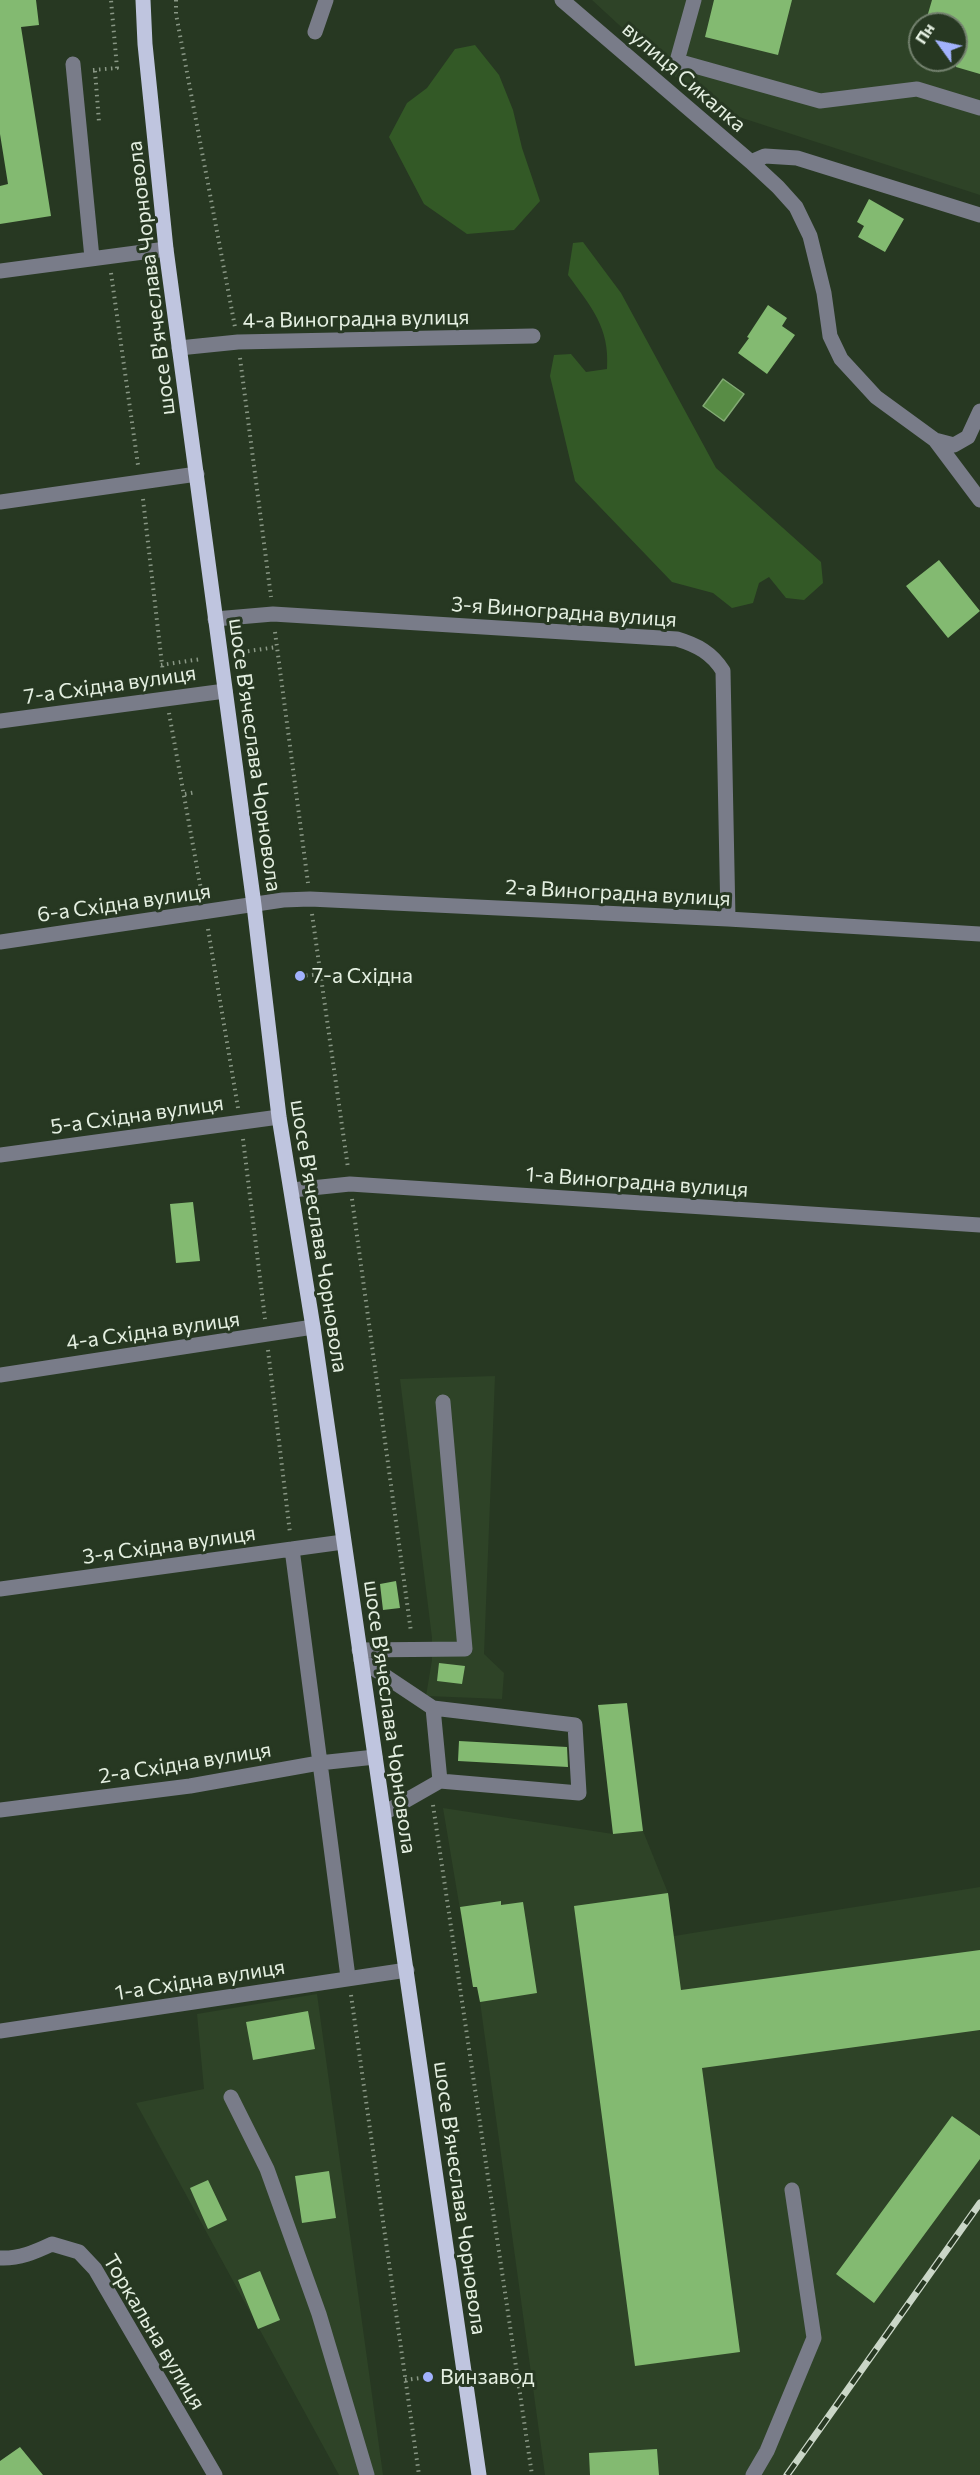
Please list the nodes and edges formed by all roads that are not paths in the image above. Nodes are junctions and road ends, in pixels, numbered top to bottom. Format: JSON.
{"nodes":[{"id":1,"x":143,"y":0,"type":"edge"},
{"id":2,"x":326,"y":0,"type":"edge"},
{"id":3,"x":562,"y":0,"type":"edge"},
{"id":4,"x":694,"y":0,"type":"edge"},
{"id":5,"x":315,"y":32,"type":"dead end"},
{"id":6,"x":73,"y":64,"type":"dead end"},
{"id":7,"x":980,"y":108,"type":"edge"},
{"id":8,"x":751,"y":162,"type":"junction"},
{"id":9,"x":980,"y":215,"type":"edge"},
{"id":10,"x":166,"y":249,"type":"junction"},
{"id":11,"x":92,"y":258,"type":"junction"},
{"id":12,"x":0,"y":271,"type":"edge"},
{"id":13,"x":533,"y":336,"type":"dead end"},
{"id":14,"x":179,"y":348,"type":"junction"},
{"id":15,"x":980,"y":411,"type":"edge"},
{"id":16,"x":935,"y":440,"type":"junction"},
{"id":17,"x":197,"y":474,"type":"junction"},
{"id":18,"x":980,"y":500,"type":"edge"},
{"id":19,"x":0,"y":502,"type":"edge"},
{"id":20,"x":215,"y":619,"type":"junction"},
{"id":21,"x":225,"y":691,"type":"junction"},
{"id":22,"x":0,"y":721,"type":"edge"},
{"id":23,"x":254,"y":905,"type":"junction"},
{"id":24,"x":728,"y":919,"type":"junction"},
{"id":25,"x":980,"y":934,"type":"edge"},
{"id":26,"x":0,"y":942,"type":"edge"},
{"id":27,"x":279,"y":1117,"type":"junction"},
{"id":28,"x":0,"y":1155,"type":"edge"},
{"id":29,"x":292,"y":1190,"type":"junction"},
{"id":30,"x":980,"y":1225,"type":"edge"},
{"id":31,"x":313,"y":1328,"type":"junction"},
{"id":32,"x":0,"y":1375,"type":"edge"},
{"id":33,"x":443,"y":1402,"type":"dead end"},
{"id":34,"x":343,"y":1542,"type":"junction"},
{"id":35,"x":292,"y":1549,"type":"junction"},
{"id":36,"x":0,"y":1588,"type":"edge"},
{"id":37,"x":360,"y":1655,"type":"junction"},
{"id":38,"x":434,"y":1708,"type":"junction"},
{"id":39,"x":375,"y":1757,"type":"junction"},
{"id":40,"x":319,"y":1763,"type":"junction"},
{"id":41,"x":436,"y":1784,"type":"junction"},
{"id":42,"x":0,"y":1810,"type":"edge"},
{"id":43,"x":384,"y":1813,"type":"junction"},
{"id":44,"x":406,"y":1970,"type":"junction"},
{"id":45,"x":348,"y":1977,"type":"junction"},
{"id":46,"x":0,"y":2031,"type":"edge"},
{"id":47,"x":231,"y":2097,"type":"dead end"},
{"id":48,"x":792,"y":2190,"type":"dead end"},
{"id":49,"x":0,"y":2258,"type":"edge"},
{"id":50,"x":215,"y":2475,"type":"edge"},
{"id":51,"x":367,"y":2475,"type":"edge"},
{"id":52,"x":479,"y":2475,"type":"edge"},
{"id":53,"x":753,"y":2475,"type":"edge"}],
"edges":[{"from":1,"to":10,"type":"main road","name":"шосе В'ячеслава Чорновола"},
{"from":2,"to":5,"type":"street"},
{"from":3,"to":8,"type":"street","name":"вулиця Сикалка"},
{"from":4,"to":7,"type":"street"},
{"from":6,"to":11,"type":"street"},
{"from":8,"to":9,"type":"street","name":"вулиця Сикалка"},
{"from":8,"to":16,"type":"street","name":"вулиця Сикалка"},
{"from":10,"to":11,"type":"street"},
{"from":10,"to":14,"type":"main road","name":"шосе В'ячеслава Чорновола"},
{"from":11,"to":12,"type":"street"},
{"from":13,"to":14,"type":"street","name":"4-а Виноградна вулиця"},
{"from":14,"to":17,"type":"main road","name":"шосе В'ячеслава Чорновола"},
{"from":15,"to":16,"type":"street"},
{"from":16,"to":18,"type":"street","name":"вулиця Сикалка"},
{"from":17,"to":19,"type":"street"},
{"from":17,"to":20,"type":"main road","name":"шосе В'ячеслава Чорновола"},
{"from":20,"to":21,"type":"main road","name":"шосе В'ячеслава Чорновола"},
{"from":20,"to":24,"type":"street","name":"3-я Виноградна вулиця"},
{"from":21,"to":22,"type":"street","name":"7-а Східна вулиця"},
{"from":21,"to":23,"type":"main road","name":"шосе В'ячеслава Чорновола"},
{"from":23,"to":24,"type":"street","name":"2-а Виноградна вулиця"},
{"from":23,"to":26,"type":"street","name":"6-а Східна вулиця"},
{"from":23,"to":27,"type":"main road","name":"шосе В'ячеслава Чорновола"},
{"from":24,"to":25,"type":"street","name":"2-а Виноградна вулиця"},
{"from":27,"to":28,"type":"street","name":"5-а Східна вулиця"},
{"from":27,"to":29,"type":"main road","name":"шосе В'ячеслава Чорновола"},
{"from":29,"to":30,"type":"street","name":"1-а Виноградна вулиця"},
{"from":29,"to":31,"type":"main road","name":"шосе В'ячеслава Чорновола"},
{"from":31,"to":32,"type":"street","name":"4-а Східна вулиця"},
{"from":31,"to":34,"type":"main road","name":"шосе В'ячеслава Чорновола"},
{"from":33,"to":37,"type":"street"},
{"from":34,"to":35,"type":"street","name":"3-я Східна вулиця"},
{"from":34,"to":37,"type":"main road","name":"шосе В'ячеслава Чорновола"},
{"from":35,"to":36,"type":"street","name":"3-я Східна вулиця"},
{"from":35,"to":40,"type":"street"},
{"from":37,"to":38,"type":"street"},
{"from":37,"to":39,"type":"main road","name":"шосе В'ячеслава Чорновола"},
{"from":38,"to":41,"type":"street"},
{"from":38,"to":41,"type":"street"},
{"from":39,"to":40,"type":"street","name":"2-а Східна вулиця"},
{"from":39,"to":43,"type":"main road","name":"шосе В'ячеслава Чорновола"},
{"from":40,"to":42,"type":"street","name":"2-а Східна вулиця"},
{"from":40,"to":45,"type":"street"},
{"from":41,"to":43,"type":"street"},
{"from":43,"to":44,"type":"main road","name":"шосе В'ячеслава Чорновола"},
{"from":44,"to":45,"type":"street","name":"1-а Східна вулиця"},
{"from":44,"to":52,"type":"main road","name":"шосе В'ячеслава Чорновола"},
{"from":45,"to":46,"type":"street","name":"1-а Східна вулиця"},
{"from":47,"to":51,"type":"street"},
{"from":48,"to":53,"type":"street"},
{"from":49,"to":50,"type":"street","name":"Торкальна вулиця"}]}
